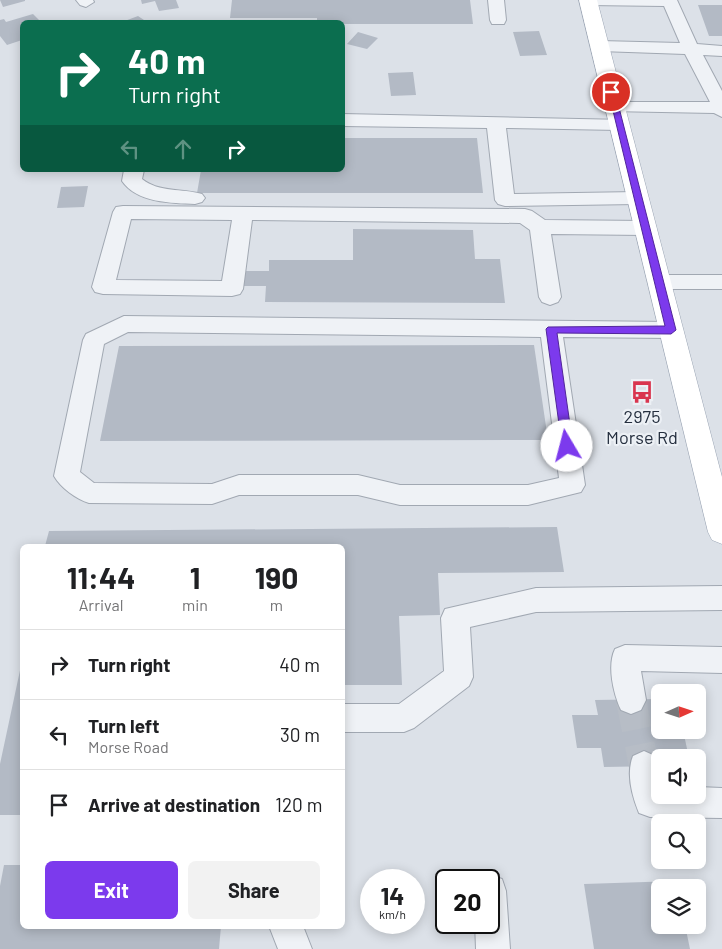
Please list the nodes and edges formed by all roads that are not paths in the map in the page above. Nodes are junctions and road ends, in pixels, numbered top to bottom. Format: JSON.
{"nodes":[{"id":1,"x":496,"y":0,"type":"edge"},
{"id":2,"x":588,"y":0,"type":"edge"},
{"id":3,"x":671,"y":1,"type":"edge"},
{"id":4,"x":498,"y":20,"type":"dead end"},
{"id":5,"x":600,"y":46,"type":"junction"},
{"id":6,"x":691,"y":49,"type":"junction"},
{"id":7,"x":722,"y":51,"type":"edge"},
{"id":8,"x":721,"y":109,"type":"edge"},
{"id":9,"x":617,"y":115,"type":"junction"},
{"id":10,"x":345,"y":120,"type":"edge"},
{"id":11,"x":496,"y":122,"type":"junction"},
{"id":12,"x":134,"y":172,"type":"edge"},
{"id":13,"x":637,"y":198,"type":"junction"},
{"id":14,"x":505,"y":200,"type":"junction"},
{"id":15,"x":242,"y":213,"type":"junction"},
{"id":16,"x":540,"y":227,"type":"junction"},
{"id":17,"x":645,"y":228,"type":"junction"},
{"id":18,"x":659,"y":282,"type":"junction"},
{"id":19,"x":722,"y":282,"type":"edge"},
{"id":20,"x":550,"y":298,"type":"dead end"},
{"id":21,"x":551,"y":329,"type":"junction"},
{"id":22,"x":671,"y":330,"type":"junction"},
{"id":23,"x":717,"y":494,"type":"edge"},
{"id":24,"x":722,"y":532,"type":"edge"},
{"id":25,"x":722,"y":598,"type":"edge"},
{"id":26,"x":722,"y":660,"type":"edge"},
{"id":27,"x":631,"y":700,"type":"tunnel mouth"},
{"id":28,"x":345,"y":718,"type":"edge"},
{"id":29,"x":644,"y":766,"type":"tunnel mouth"},
{"id":30,"x":722,"y":803,"type":"edge"},
{"id":31,"x":287,"y":929,"type":"edge"},
{"id":32,"x":492,"y":934,"type":"edge"},
{"id":33,"x":295,"y":949,"type":"edge"},
{"id":34,"x":493,"y":949,"type":"edge"}],
"edges":[{"from":1,"to":4,"type":"lane"},
{"from":2,"to":3,"type":"lane"},
{"from":2,"to":5,"type":"main road"},
{"from":3,"to":6,"type":"lane"},
{"from":5,"to":6,"type":"lane"},
{"from":5,"to":9,"type":"main road"},
{"from":6,"to":7,"type":"lane"},
{"from":6,"to":8,"type":"lane"},
{"from":8,"to":9,"type":"lane"},
{"from":9,"to":11,"type":"lane"},
{"from":9,"to":13,"type":"main road"},
{"from":10,"to":11,"type":"lane"},
{"from":11,"to":14,"type":"lane"},
{"from":12,"to":14,"type":"lane"},
{"from":13,"to":14,"type":"lane"},
{"from":13,"to":17,"type":"main road"},
{"from":15,"to":15,"type":"lane"},
{"from":15,"to":16,"type":"lane"},
{"from":16,"to":17,"type":"lane"},
{"from":16,"to":20,"type":"lane"},
{"from":17,"to":18,"type":"main road"},
{"from":18,"to":19,"type":"lane"},
{"from":18,"to":22,"type":"main road"},
{"from":21,"to":21,"type":"lane"},
{"from":21,"to":22,"type":"lane"},
{"from":22,"to":23,"type":"main road"},
{"from":23,"to":24,"type":"main road"},
{"from":25,"to":28,"type":"lane"},
{"from":26,"to":27,"type":"lane"},
{"from":29,"to":30,"type":"lane"},
{"from":31,"to":33,"type":"lane"},
{"from":32,"to":34,"type":"lane"}]}
